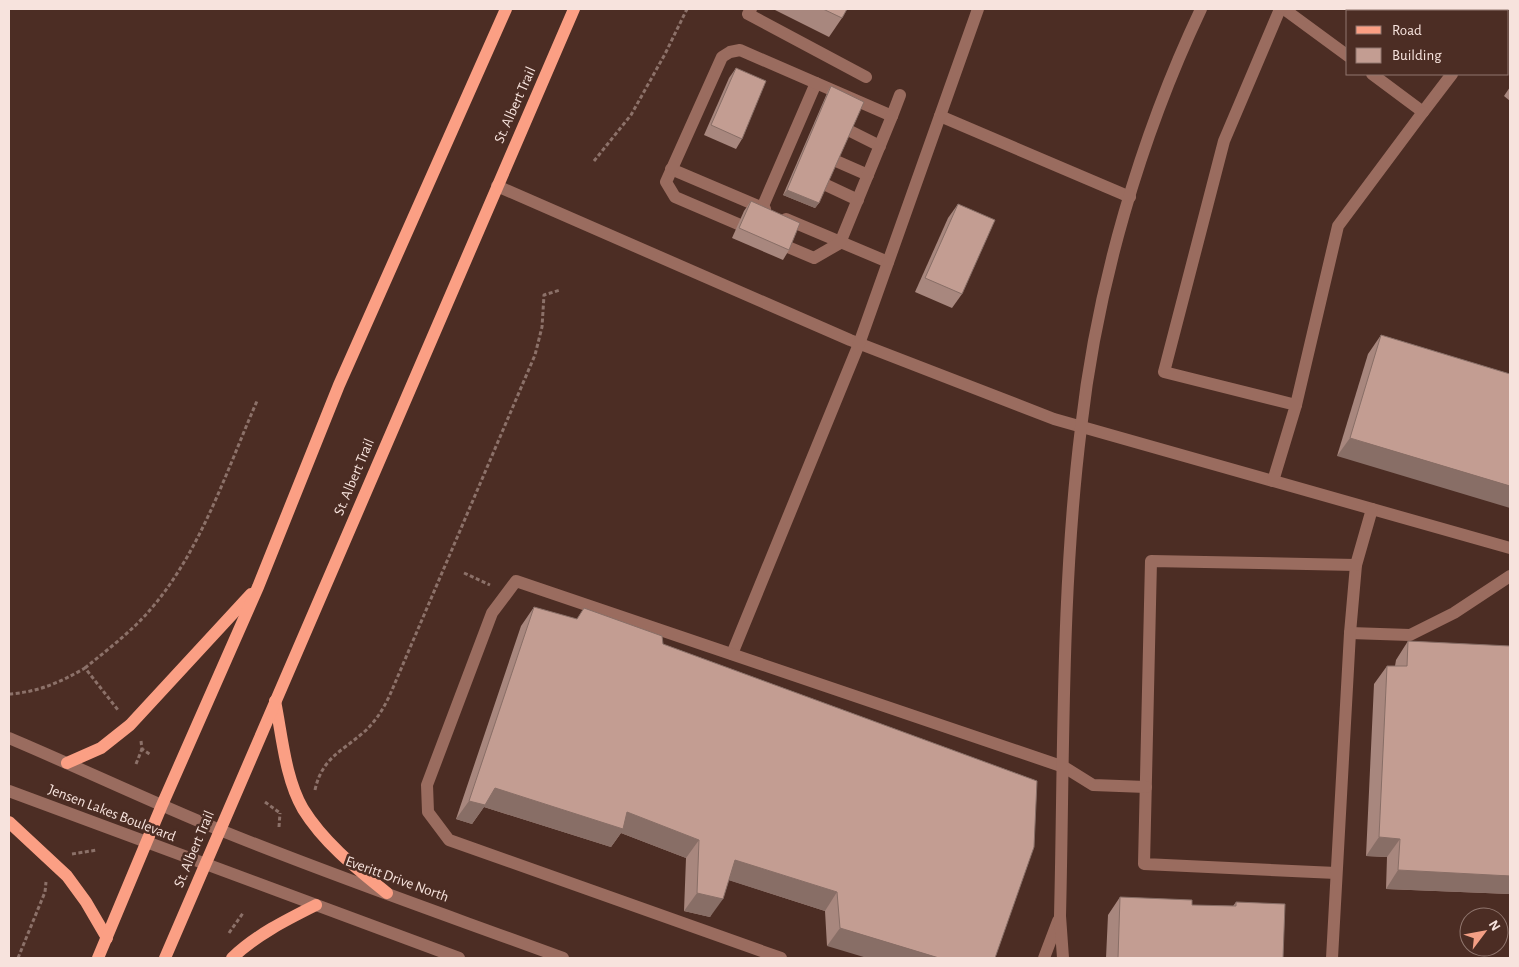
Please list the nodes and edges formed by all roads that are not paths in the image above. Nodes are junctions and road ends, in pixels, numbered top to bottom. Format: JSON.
{"nodes":[{"id":1,"x":506,"y":9,"type":"edge"},
{"id":2,"x":574,"y":9,"type":"edge"},
{"id":3,"x":751,"y":9,"type":"edge"},
{"id":4,"x":978,"y":9,"type":"edge"},
{"id":5,"x":1201,"y":9,"type":"edge"},
{"id":6,"x":1280,"y":9,"type":"edge"},
{"id":7,"x":1284,"y":9,"type":"edge"},
{"id":8,"x":1346,"y":55,"type":"edge"},
{"id":9,"x":1373,"y":75,"type":"edge"},
{"id":10,"x":1451,"y":75,"type":"edge"},
{"id":11,"x":866,"y":77,"type":"dead end"},
{"id":12,"x":816,"y":83,"type":"junction"},
{"id":13,"x":900,"y":95,"type":"dead end"},
{"id":14,"x":805,"y":110,"type":"junction"},
{"id":15,"x":1423,"y":112,"type":"junction"},
{"id":16,"x":817,"y":116,"type":"edge"},
{"id":17,"x":892,"y":116,"type":"junction"},
{"id":18,"x":940,"y":116,"type":"junction"},
{"id":19,"x":850,"y":131,"type":"edge"},
{"id":20,"x":792,"y":138,"type":"junction"},
{"id":21,"x":805,"y":144,"type":"edge"},
{"id":22,"x":880,"y":146,"type":"junction"},
{"id":23,"x":836,"y":160,"type":"edge"},
{"id":24,"x":782,"y":163,"type":"junction"},
{"id":25,"x":671,"y":169,"type":"junction"},
{"id":26,"x":794,"y":169,"type":"edge"},
{"id":27,"x":868,"y":175,"type":"junction"},
{"id":28,"x":826,"y":185,"type":"edge"},
{"id":29,"x":497,"y":186,"type":"junction"},
{"id":30,"x":1130,"y":197,"type":"junction"},
{"id":31,"x":858,"y":200,"type":"junction"},
{"id":32,"x":762,"y":208,"type":"junction"},
{"id":33,"x":738,"y":224,"type":"dead end"},
{"id":34,"x":840,"y":243,"type":"junction"},
{"id":35,"x":788,"y":247,"type":"edge"},
{"id":36,"x":888,"y":262,"type":"junction"},
{"id":37,"x":859,"y":344,"type":"junction"},
{"id":38,"x":1296,"y":405,"type":"junction"},
{"id":39,"x":1081,"y":427,"type":"junction"},
{"id":40,"x":1273,"y":481,"type":"junction"},
{"id":41,"x":1372,"y":509,"type":"junction"},
{"id":42,"x":1510,"y":548,"type":"edge"},
{"id":43,"x":1356,"y":566,"type":"junction"},
{"id":44,"x":1510,"y":576,"type":"edge"},
{"id":45,"x":258,"y":587,"type":"junction"},
{"id":46,"x":1350,"y":632,"type":"junction"},
{"id":47,"x":732,"y":654,"type":"junction"},
{"id":48,"x":275,"y":701,"type":"junction"},
{"id":49,"x":9,"y":738,"type":"edge"},
{"id":50,"x":67,"y":763,"type":"junction"},
{"id":51,"x":1064,"y":767,"type":"junction"},
{"id":52,"x":1146,"y":787,"type":"junction"},
{"id":53,"x":9,"y":791,"type":"edge"},
{"id":54,"x":162,"y":805,"type":"junction"},
{"id":55,"x":9,"y":822,"type":"edge"},
{"id":56,"x":219,"y":830,"type":"junction"},
{"id":57,"x":147,"y":843,"type":"junction"},
{"id":58,"x":204,"y":865,"type":"junction"},
{"id":59,"x":1336,"y":873,"type":"junction"},
{"id":60,"x":387,"y":893,"type":"junction"},
{"id":61,"x":316,"y":905,"type":"junction"},
{"id":62,"x":1060,"y":916,"type":"junction"},
{"id":63,"x":107,"y":938,"type":"junction"},
{"id":64,"x":98,"y":958,"type":"edge"},
{"id":65,"x":165,"y":958,"type":"edge"},
{"id":66,"x":232,"y":958,"type":"edge"},
{"id":67,"x":459,"y":958,"type":"edge"},
{"id":68,"x":563,"y":958,"type":"edge"},
{"id":69,"x":781,"y":958,"type":"edge"},
{"id":70,"x":1044,"y":958,"type":"edge"},
{"id":71,"x":1062,"y":958,"type":"edge"},
{"id":72,"x":1332,"y":958,"type":"edge"}],
"edges":[{"from":1,"to":45,"type":"main road"},
{"from":2,"to":29,"type":"main road","name":"St. Albert Trail"},
{"from":3,"to":11,"type":"street"},
{"from":4,"to":18,"type":"street"},
{"from":5,"to":30,"type":"street"},
{"from":6,"to":38,"type":"street"},
{"from":7,"to":8,"type":"street"},
{"from":9,"to":15,"type":"street"},
{"from":10,"to":15,"type":"street"},
{"from":12,"to":14,"type":"street"},
{"from":12,"to":17,"type":"street"},
{"from":12,"to":25,"type":"street"},
{"from":13,"to":17,"type":"street"},
{"from":14,"to":16,"type":"street"},
{"from":14,"to":20,"type":"street"},
{"from":15,"to":38,"type":"street"},
{"from":17,"to":22,"type":"street"},
{"from":18,"to":30,"type":"street"},
{"from":18,"to":36,"type":"street"},
{"from":19,"to":22,"type":"street"},
{"from":20,"to":21,"type":"street"},
{"from":20,"to":24,"type":"street"},
{"from":22,"to":27,"type":"street"},
{"from":23,"to":27,"type":"street"},
{"from":24,"to":26,"type":"street"},
{"from":24,"to":32,"type":"street"},
{"from":25,"to":32,"type":"street"},
{"from":25,"to":33,"type":"street"},
{"from":27,"to":31,"type":"street"},
{"from":28,"to":31,"type":"street"},
{"from":29,"to":37,"type":"street"},
{"from":29,"to":48,"type":"main road","name":"St. Albert Trail"},
{"from":30,"to":39,"type":"street"},
{"from":31,"to":34,"type":"street"},
{"from":32,"to":34,"type":"street"},
{"from":34,"to":35,"type":"street"},
{"from":34,"to":36,"type":"street"},
{"from":36,"to":37,"type":"street"},
{"from":37,"to":39,"type":"street"},
{"from":37,"to":47,"type":"street"},
{"from":38,"to":40,"type":"street"},
{"from":39,"to":40,"type":"street"},
{"from":39,"to":51,"type":"street"},
{"from":40,"to":41,"type":"street"},
{"from":41,"to":42,"type":"street"},
{"from":41,"to":43,"type":"street"},
{"from":43,"to":46,"type":"street"},
{"from":43,"to":52,"type":"street"},
{"from":44,"to":46,"type":"street"},
{"from":45,"to":50,"type":"main road"},
{"from":45,"to":54,"type":"main road"},
{"from":46,"to":59,"type":"street"},
{"from":47,"to":51,"type":"street"},
{"from":47,"to":69,"type":"street"},
{"from":48,"to":56,"type":"main road","name":"St. Albert Trail"},
{"from":48,"to":60,"type":"main road"},
{"from":49,"to":50,"type":"street","name":"Jensen Lakes Boulevard"},
{"from":50,"to":54,"type":"street","name":"Jensen Lakes Boulevard"},
{"from":51,"to":52,"type":"street"},
{"from":51,"to":62,"type":"street"},
{"from":52,"to":59,"type":"street"},
{"from":53,"to":57,"type":"street","name":"Jensen Lakes Boulevard"},
{"from":54,"to":56,"type":"street","name":"Jensen Lakes Boulevard"},
{"from":54,"to":57,"type":"main road"},
{"from":55,"to":63,"type":"main road"},
{"from":56,"to":58,"type":"main road","name":"St. Albert Trail"},
{"from":56,"to":60,"type":"street","name":"Everitt Drive North"},
{"from":57,"to":58,"type":"street","name":"Jensen Lakes Boulevard"},
{"from":57,"to":63,"type":"main road"},
{"from":58,"to":61,"type":"street"},
{"from":58,"to":65,"type":"main road","name":"St. Albert Trail"},
{"from":59,"to":72,"type":"street"},
{"from":60,"to":68,"type":"street","name":"Everitt Drive North"},
{"from":61,"to":66,"type":"main road"},
{"from":61,"to":67,"type":"street"},
{"from":62,"to":70,"type":"street"},
{"from":62,"to":71,"type":"street"},
{"from":63,"to":64,"type":"main road"}]}
